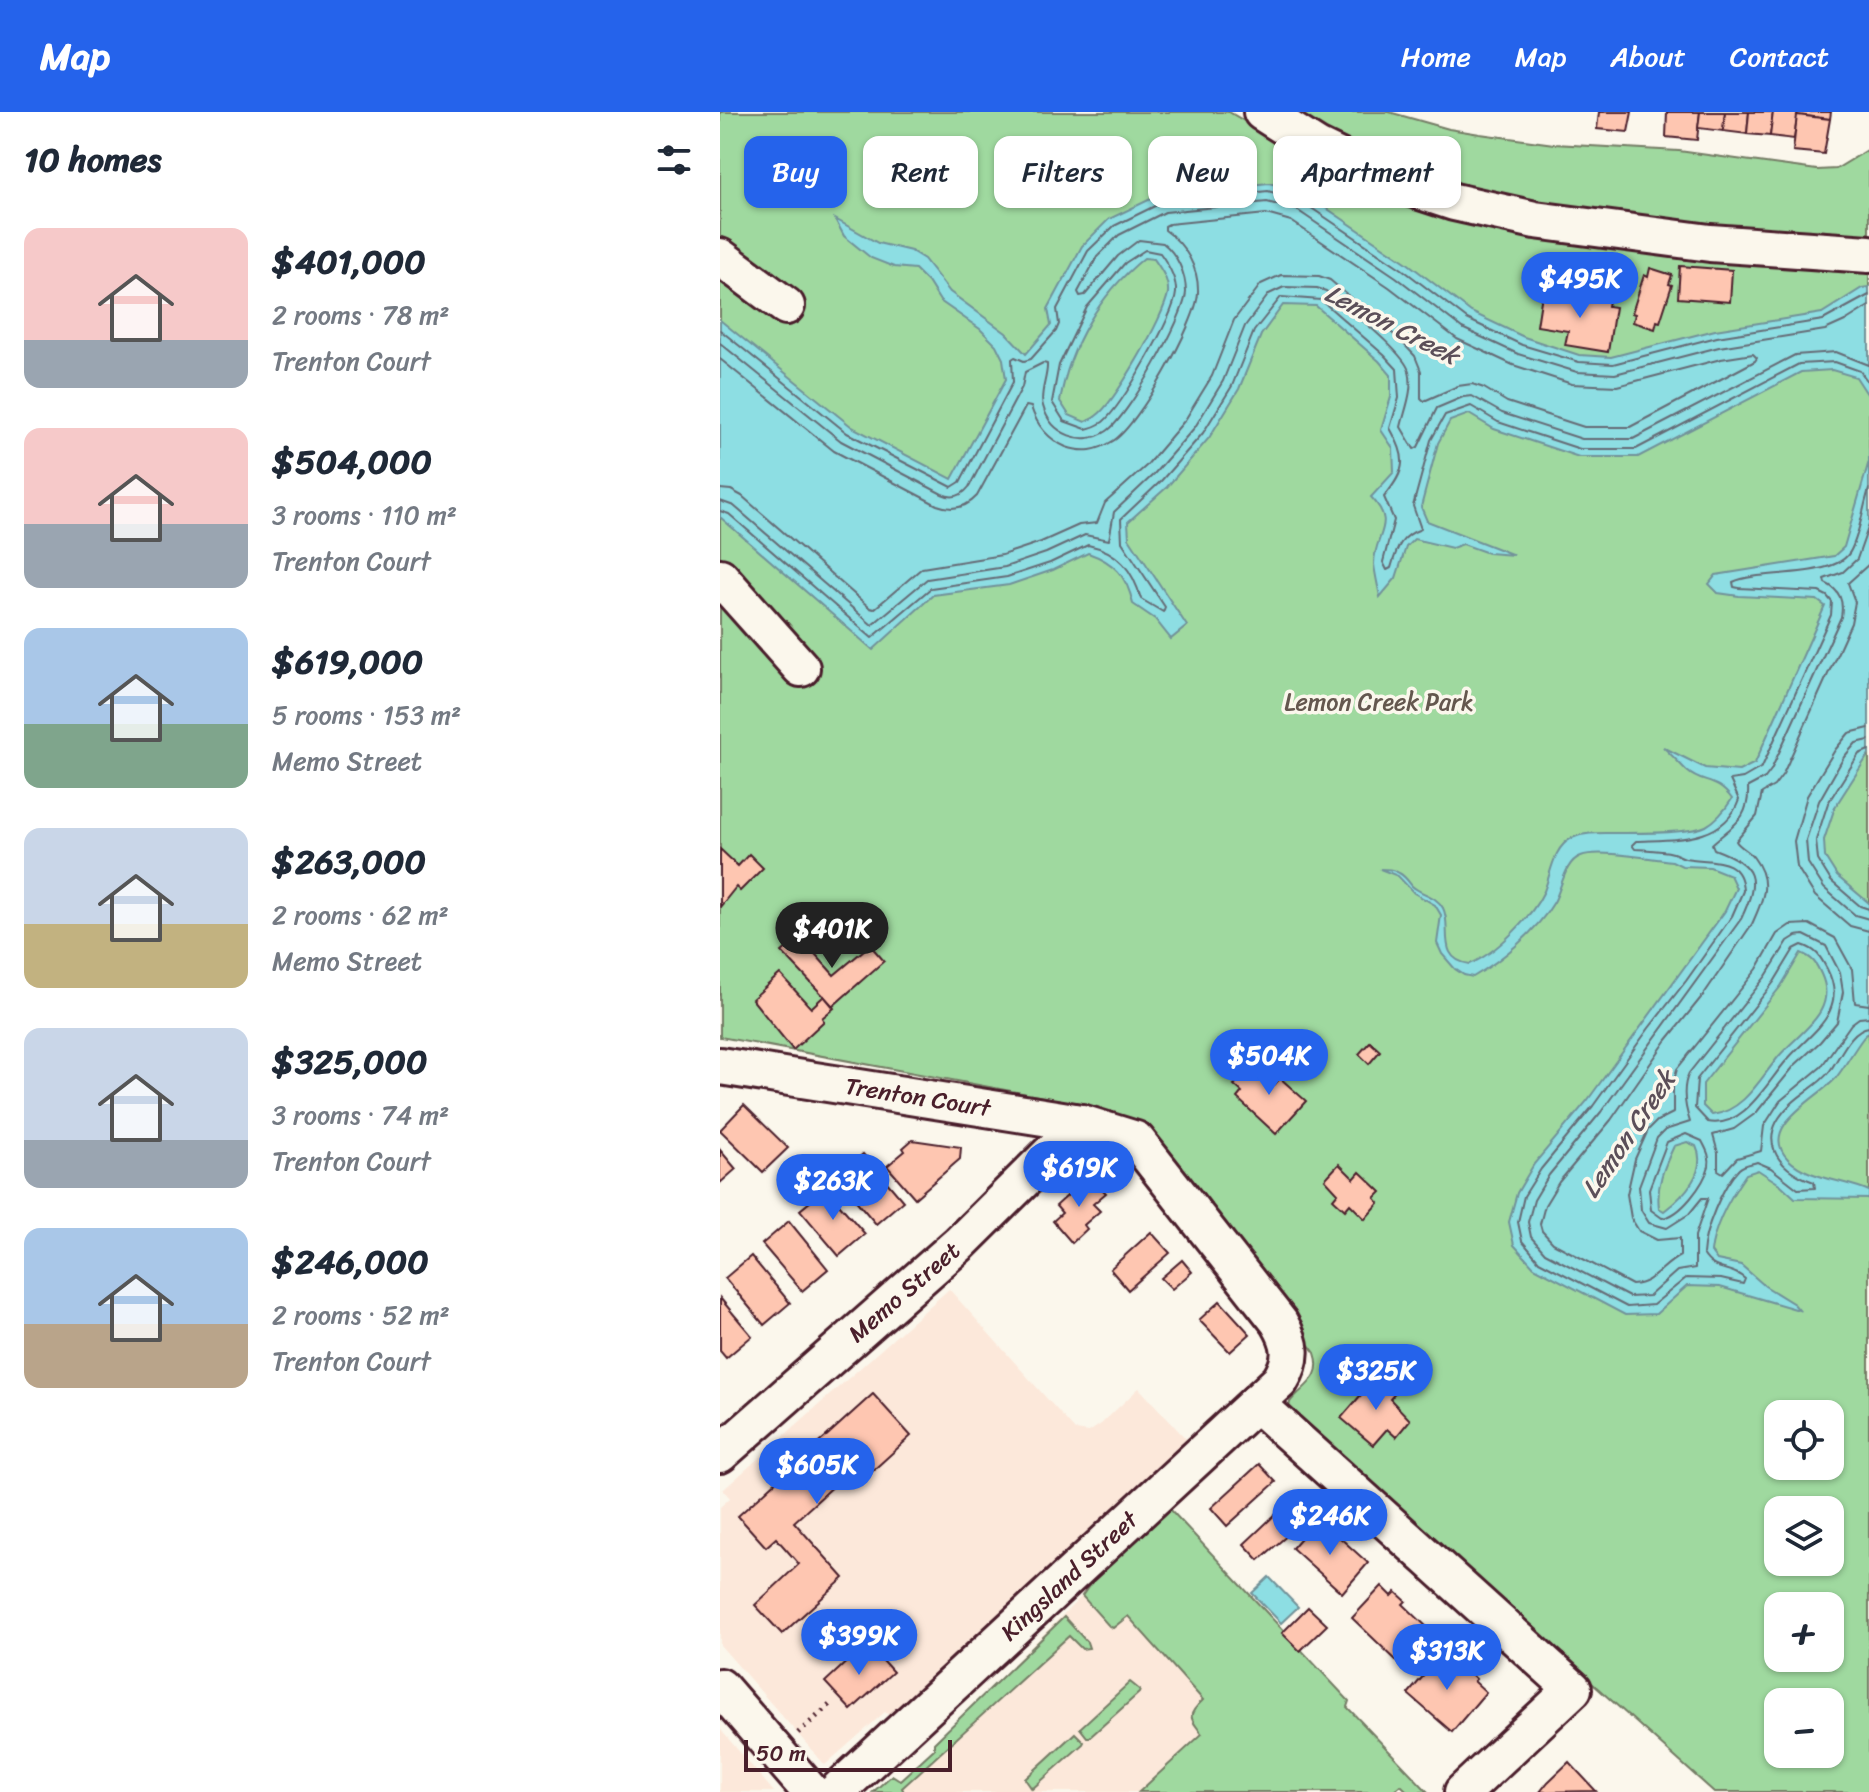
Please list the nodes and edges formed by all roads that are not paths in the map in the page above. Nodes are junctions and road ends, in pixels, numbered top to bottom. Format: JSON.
{"nodes":[{"id":1,"x":1262,"y":112,"type":"edge"},
{"id":2,"x":1869,"y":254,"type":"edge"},
{"id":3,"x":720,"y":257,"type":"edge"},
{"id":4,"x":786,"y":306,"type":"dead end"},
{"id":5,"x":720,"y":577,"type":"edge"},
{"id":6,"x":801,"y":668,"type":"dead end"},
{"id":7,"x":720,"y":1066,"type":"edge"},
{"id":8,"x":1081,"y":1123,"type":"junction"},
{"id":9,"x":1292,"y":1353,"type":"joint"},
{"id":10,"x":1256,"y":1403,"type":"junction"},
{"id":11,"x":720,"y":1454,"type":"edge"},
{"id":12,"x":720,"y":1687,"type":"edge"},
{"id":13,"x":811,"y":1792,"type":"edge"},
{"id":14,"x":836,"y":1792,"type":"edge"},
{"id":15,"x":1463,"y":1792,"type":"edge"}],
"edges":[{"from":1,"to":2,"type":"street"},
{"from":3,"to":4,"type":"street"},
{"from":5,"to":6,"type":"street"},
{"from":7,"to":8,"type":"street","name":"Trenton Court"},
{"from":8,"to":9,"type":"street","name":"Trenton Court"},
{"from":8,"to":11,"type":"street","name":"Memo Street"},
{"from":9,"to":10,"type":"street","name":"Kingsland Street"},
{"from":10,"to":14,"type":"street","name":"Kingsland Street"},
{"from":10,"to":15,"type":"street"},
{"from":12,"to":13,"type":"street"}]}
